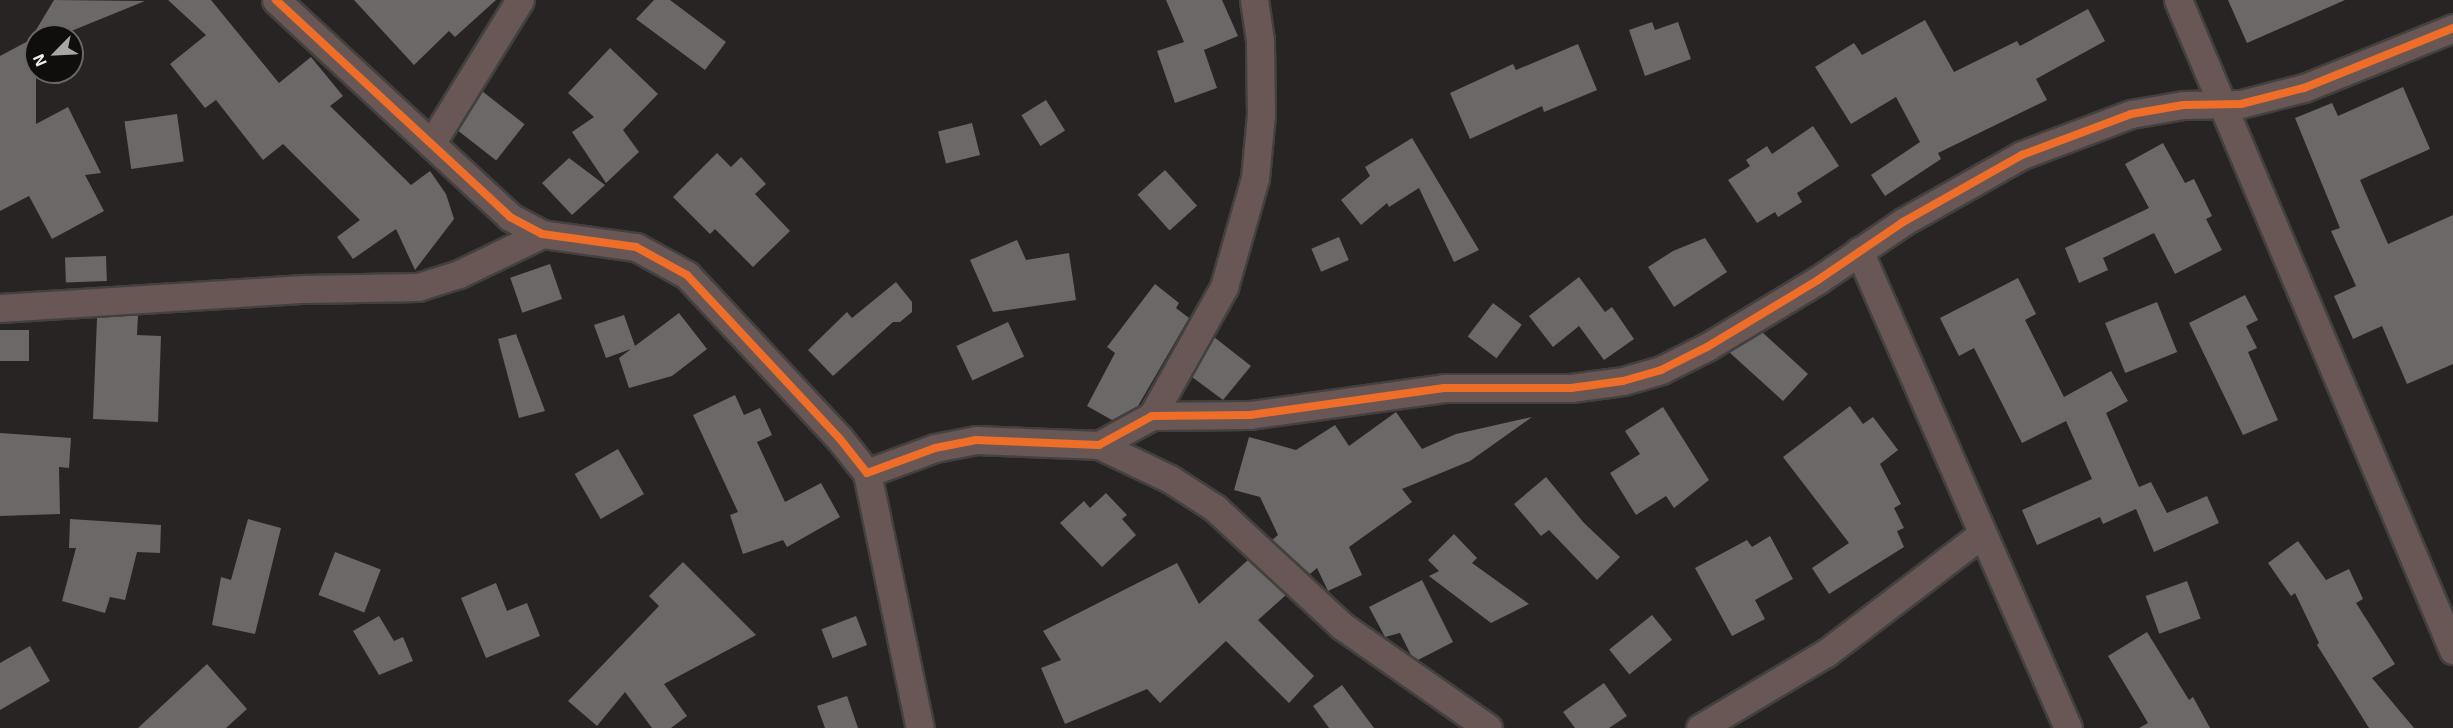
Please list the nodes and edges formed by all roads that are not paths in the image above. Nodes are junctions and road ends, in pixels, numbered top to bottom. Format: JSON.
{"nodes":[{"id":1,"x":276,"y":0,"type":"edge"},
{"id":2,"x":520,"y":0,"type":"edge"},
{"id":3,"x":1254,"y":0,"type":"edge"},
{"id":4,"x":2178,"y":0,"type":"edge"},
{"id":5,"x":2453,"y":28,"type":"edge"},
{"id":6,"x":2224,"y":105,"type":"junction"},
{"id":7,"x":431,"y":144,"type":"junction"},
{"id":8,"x":542,"y":234,"type":"junction"},
{"id":9,"x":1859,"y":251,"type":"junction"},
{"id":10,"x":0,"y":308,"type":"edge"},
{"id":11,"x":1152,"y":416,"type":"junction"},
{"id":12,"x":1099,"y":444,"type":"junction"},
{"id":13,"x":867,"y":473,"type":"junction"},
{"id":14,"x":1982,"y":534,"type":"junction"},
{"id":15,"x":2453,"y":650,"type":"edge"},
{"id":16,"x":920,"y":728,"type":"edge"},
{"id":17,"x":1488,"y":728,"type":"edge"},
{"id":18,"x":1700,"y":728,"type":"edge"},
{"id":19,"x":2068,"y":728,"type":"edge"}],
"edges":[{"from":1,"to":7,"type":"street"},
{"from":2,"to":7,"type":"street"},
{"from":3,"to":11,"type":"street"},
{"from":4,"to":6,"type":"street"},
{"from":5,"to":6,"type":"street"},
{"from":6,"to":9,"type":"street"},
{"from":6,"to":15,"type":"street"},
{"from":7,"to":8,"type":"street"},
{"from":8,"to":10,"type":"street"},
{"from":8,"to":13,"type":"street"},
{"from":9,"to":11,"type":"street"},
{"from":9,"to":14,"type":"street"},
{"from":11,"to":12,"type":"street"},
{"from":12,"to":13,"type":"street"},
{"from":12,"to":17,"type":"street"},
{"from":13,"to":16,"type":"street"},
{"from":14,"to":18,"type":"street"},
{"from":14,"to":19,"type":"street"}]}
